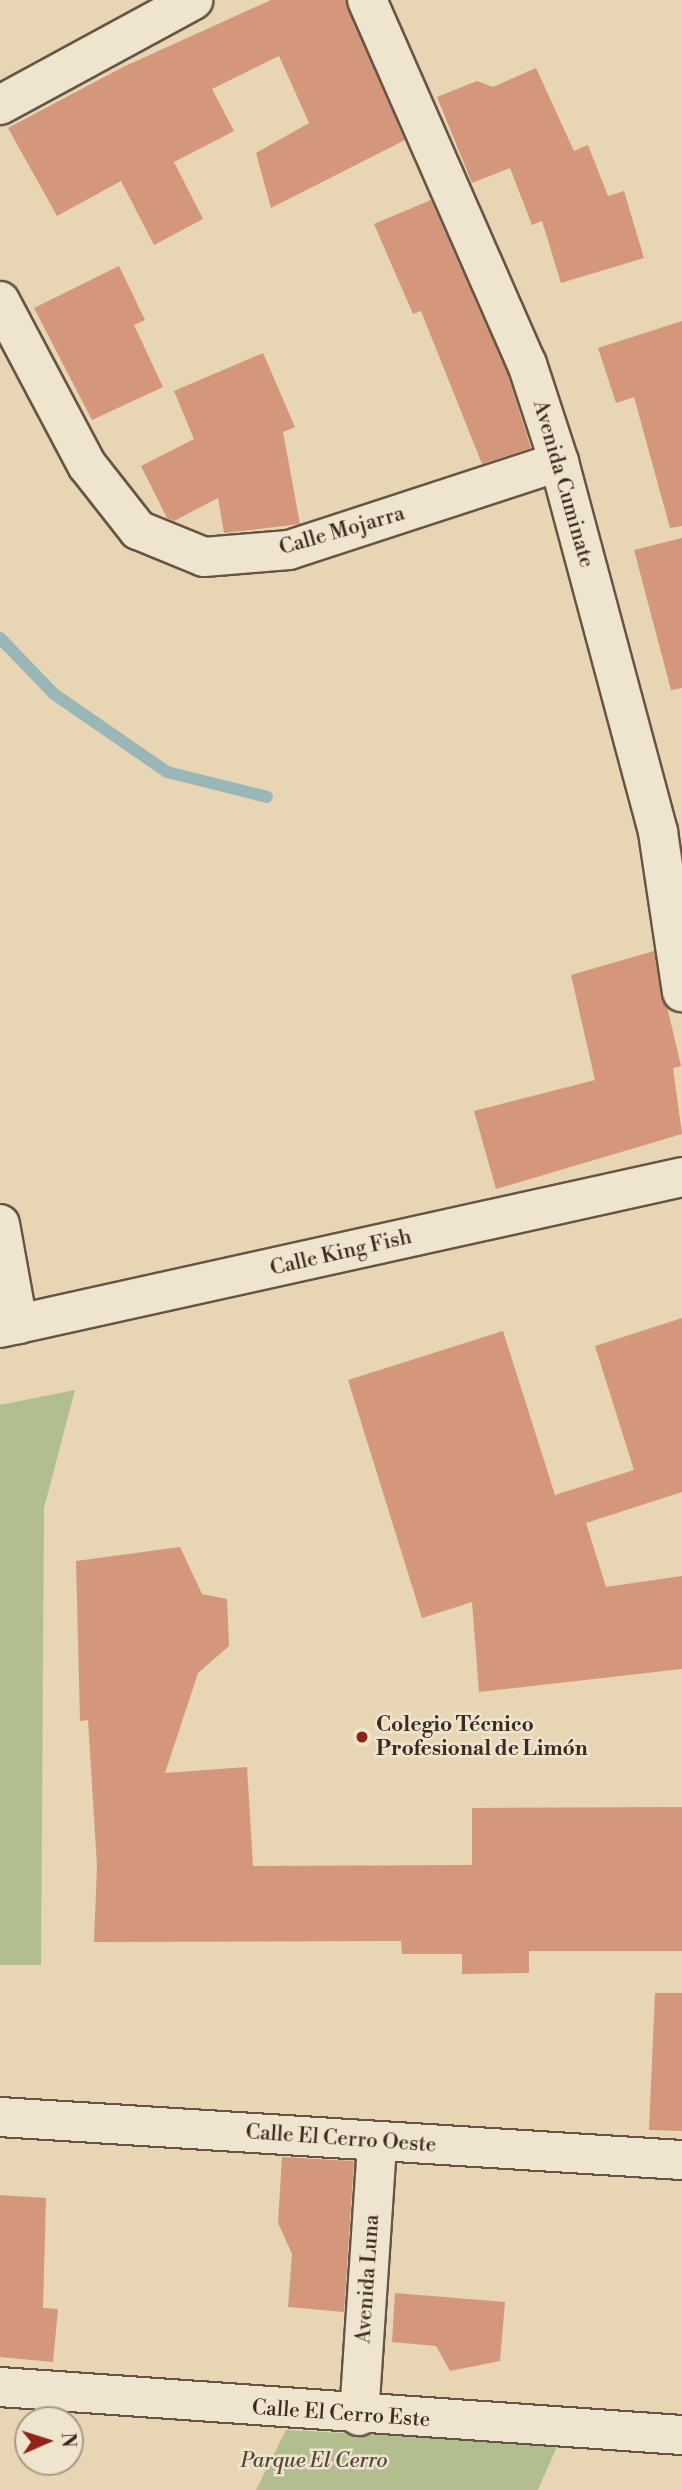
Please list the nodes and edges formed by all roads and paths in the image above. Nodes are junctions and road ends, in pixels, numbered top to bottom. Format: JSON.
{"nodes":[{"id":1,"x":193,"y":0,"type":"edge"},
{"id":2,"x":367,"y":0,"type":"edge"},
{"id":3,"x":0,"y":106,"type":"edge"},
{"id":4,"x":0,"y":301,"type":"edge"},
{"id":5,"x":559,"y":461,"type":"junction"},
{"id":6,"x":682,"y":992,"type":"edge"},
{"id":7,"x":682,"y":1177,"type":"edge"},
{"id":8,"x":0,"y":1224,"type":"edge"},
{"id":9,"x":9,"y":1326,"type":"edge"},
{"id":10,"x":0,"y":2117,"type":"edge"},
{"id":11,"x":377,"y":2142,"type":"junction"},
{"id":12,"x":682,"y":2160,"type":"edge"},
{"id":13,"x":0,"y":2387,"type":"edge"},
{"id":14,"x":359,"y":2416,"type":"junction"},
{"id":15,"x":682,"y":2435,"type":"edge"}],
"edges":[{"from":1,"to":3,"type":"street"},
{"from":2,"to":5,"type":"street","name":"Avenida Cuminate"},
{"from":4,"to":5,"type":"street","name":"Calle Mojarra"},
{"from":5,"to":6,"type":"street","name":"Avenida Cuminate"},
{"from":7,"to":9,"type":"street","name":"Calle King Fish"},
{"from":8,"to":9,"type":"street"},
{"from":10,"to":11,"type":"street","name":"Calle El Cerro Oeste"},
{"from":11,"to":12,"type":"street","name":"Calle El Cerro Oeste"},
{"from":11,"to":14,"type":"street","name":"Avenida Luna"},
{"from":13,"to":14,"type":"street","name":"Calle El Cerro Este"},
{"from":14,"to":15,"type":"street","name":"Calle El Cerro Este"}]}
